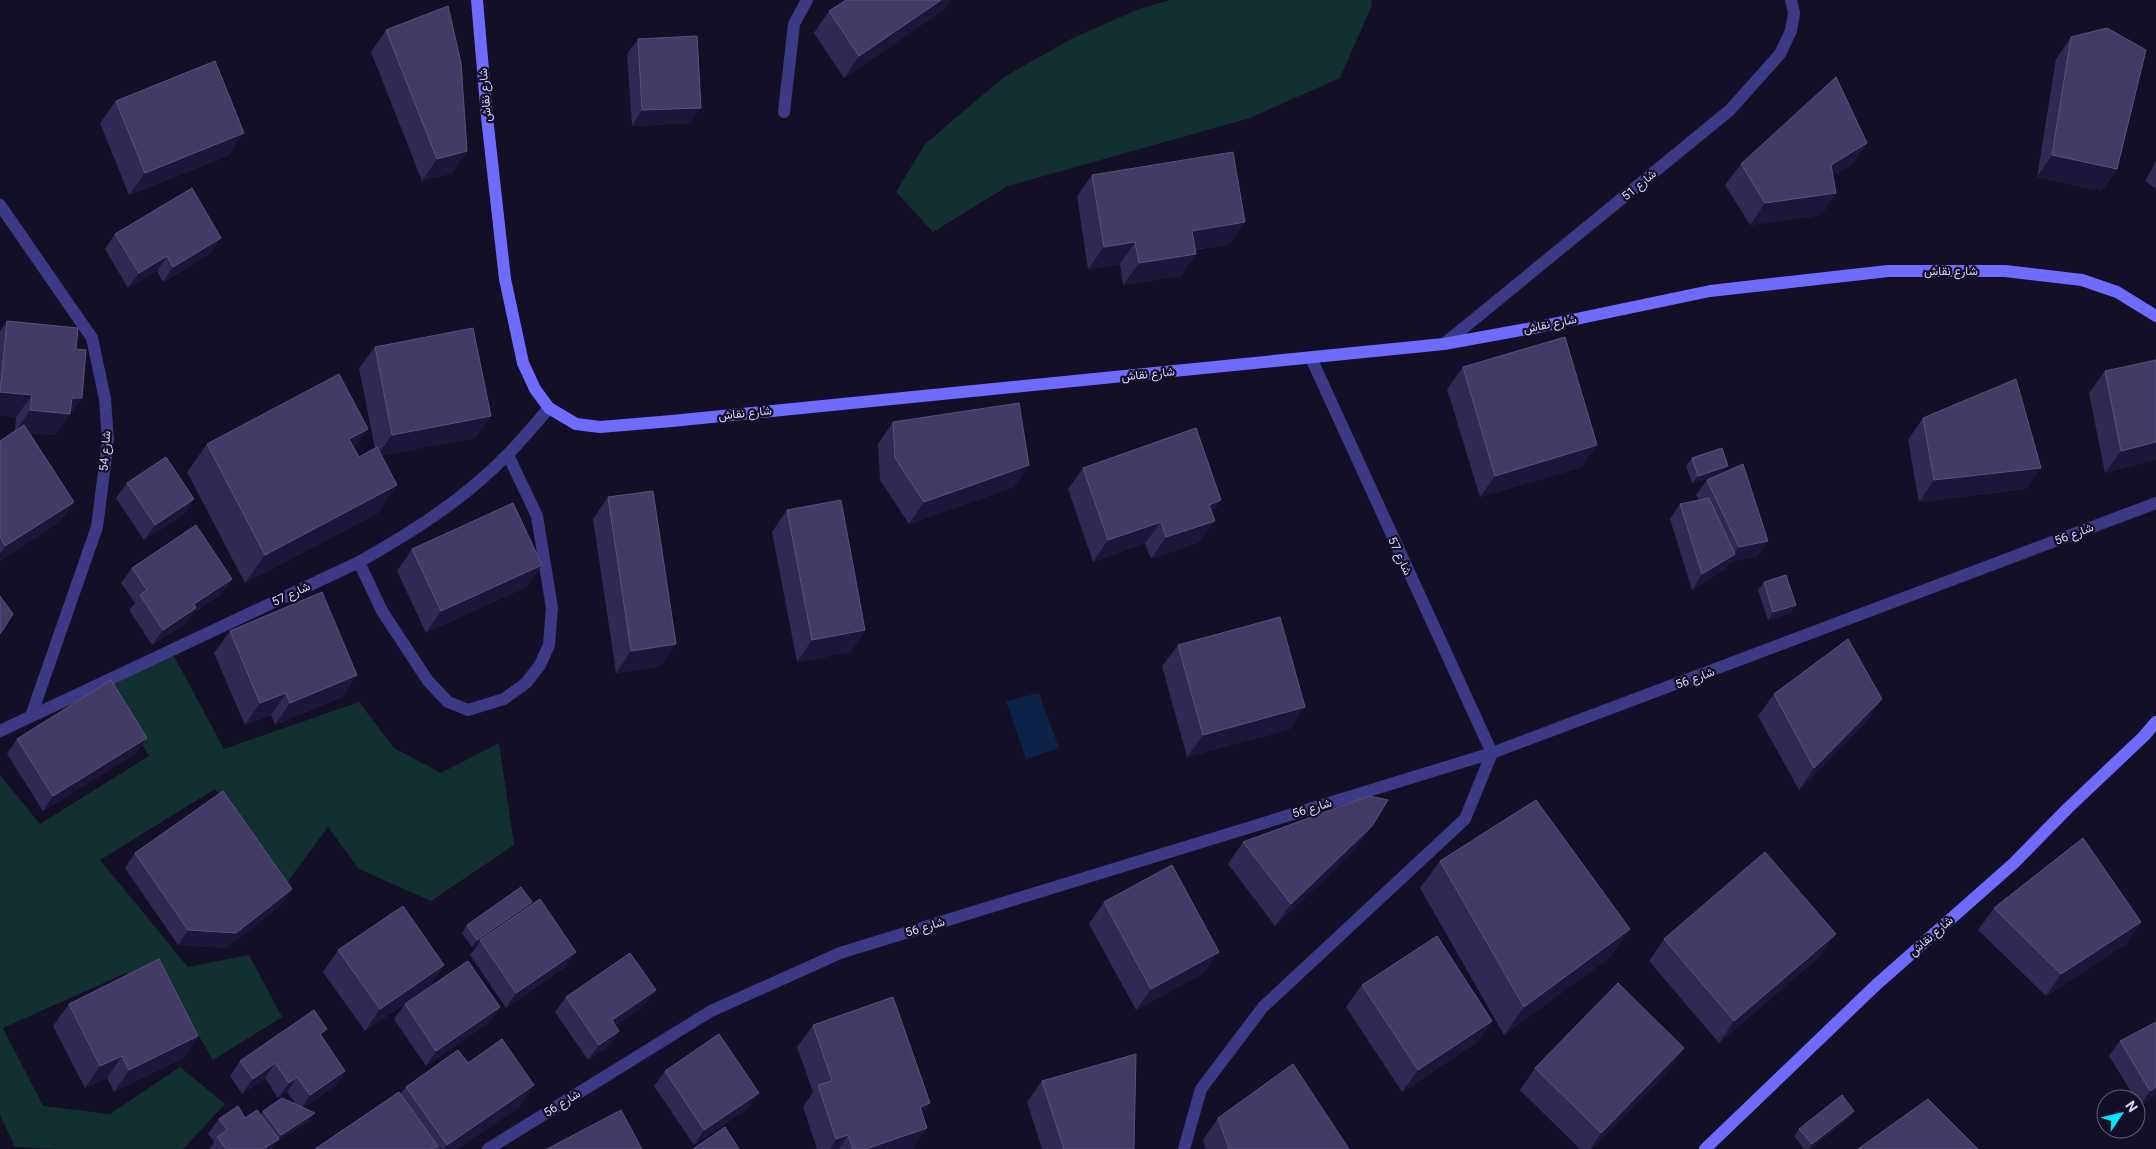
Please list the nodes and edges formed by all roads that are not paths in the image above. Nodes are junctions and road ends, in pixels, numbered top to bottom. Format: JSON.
{"nodes":[{"id":1,"x":477,"y":0,"type":"edge"},
{"id":2,"x":807,"y":0,"type":"edge"},
{"id":3,"x":1791,"y":0,"type":"edge"},
{"id":4,"x":784,"y":112,"type":"dead end"},
{"id":5,"x":0,"y":205,"type":"edge"},
{"id":6,"x":2156,"y":316,"type":"edge"},
{"id":7,"x":1444,"y":344,"type":"junction"},
{"id":8,"x":1311,"y":358,"type":"junction"},
{"id":9,"x":549,"y":408,"type":"junction"},
{"id":10,"x":508,"y":455,"type":"junction"},
{"id":11,"x":2156,"y":503,"type":"edge"},
{"id":12,"x":359,"y":562,"type":"junction"},
{"id":13,"x":30,"y":716,"type":"junction"},
{"id":14,"x":2156,"y":722,"type":"edge"},
{"id":15,"x":0,"y":731,"type":"edge"},
{"id":16,"x":1492,"y":753,"type":"junction"},
{"id":17,"x":488,"y":1149,"type":"edge"},
{"id":18,"x":1184,"y":1149,"type":"edge"},
{"id":19,"x":1705,"y":1149,"type":"edge"}],
"edges":[{"from":1,"to":9,"type":"street","name":"شارع نقاش"},
{"from":2,"to":4,"type":"street"},
{"from":3,"to":7,"type":"street","name":"شارع 51"},
{"from":5,"to":13,"type":"street","name":"شارع 54"},
{"from":6,"to":7,"type":"street","name":"شارع نقاش"},
{"from":7,"to":8,"type":"street","name":"شارع نقاش"},
{"from":8,"to":9,"type":"street","name":"شارع نقاش"},
{"from":8,"to":16,"type":"street","name":"شارع 57"},
{"from":9,"to":10,"type":"street","name":"شارع 57"},
{"from":10,"to":12,"type":"street","name":"شارع 57"},
{"from":10,"to":12,"type":"street"},
{"from":11,"to":16,"type":"street","name":"شارع 56"},
{"from":12,"to":13,"type":"street","name":"شارع 57"},
{"from":13,"to":15,"type":"street","name":"شارع 57"},
{"from":14,"to":19,"type":"street","name":"شارع نقاش"},
{"from":16,"to":17,"type":"street","name":"شارع 56"},
{"from":16,"to":18,"type":"street"}]}
